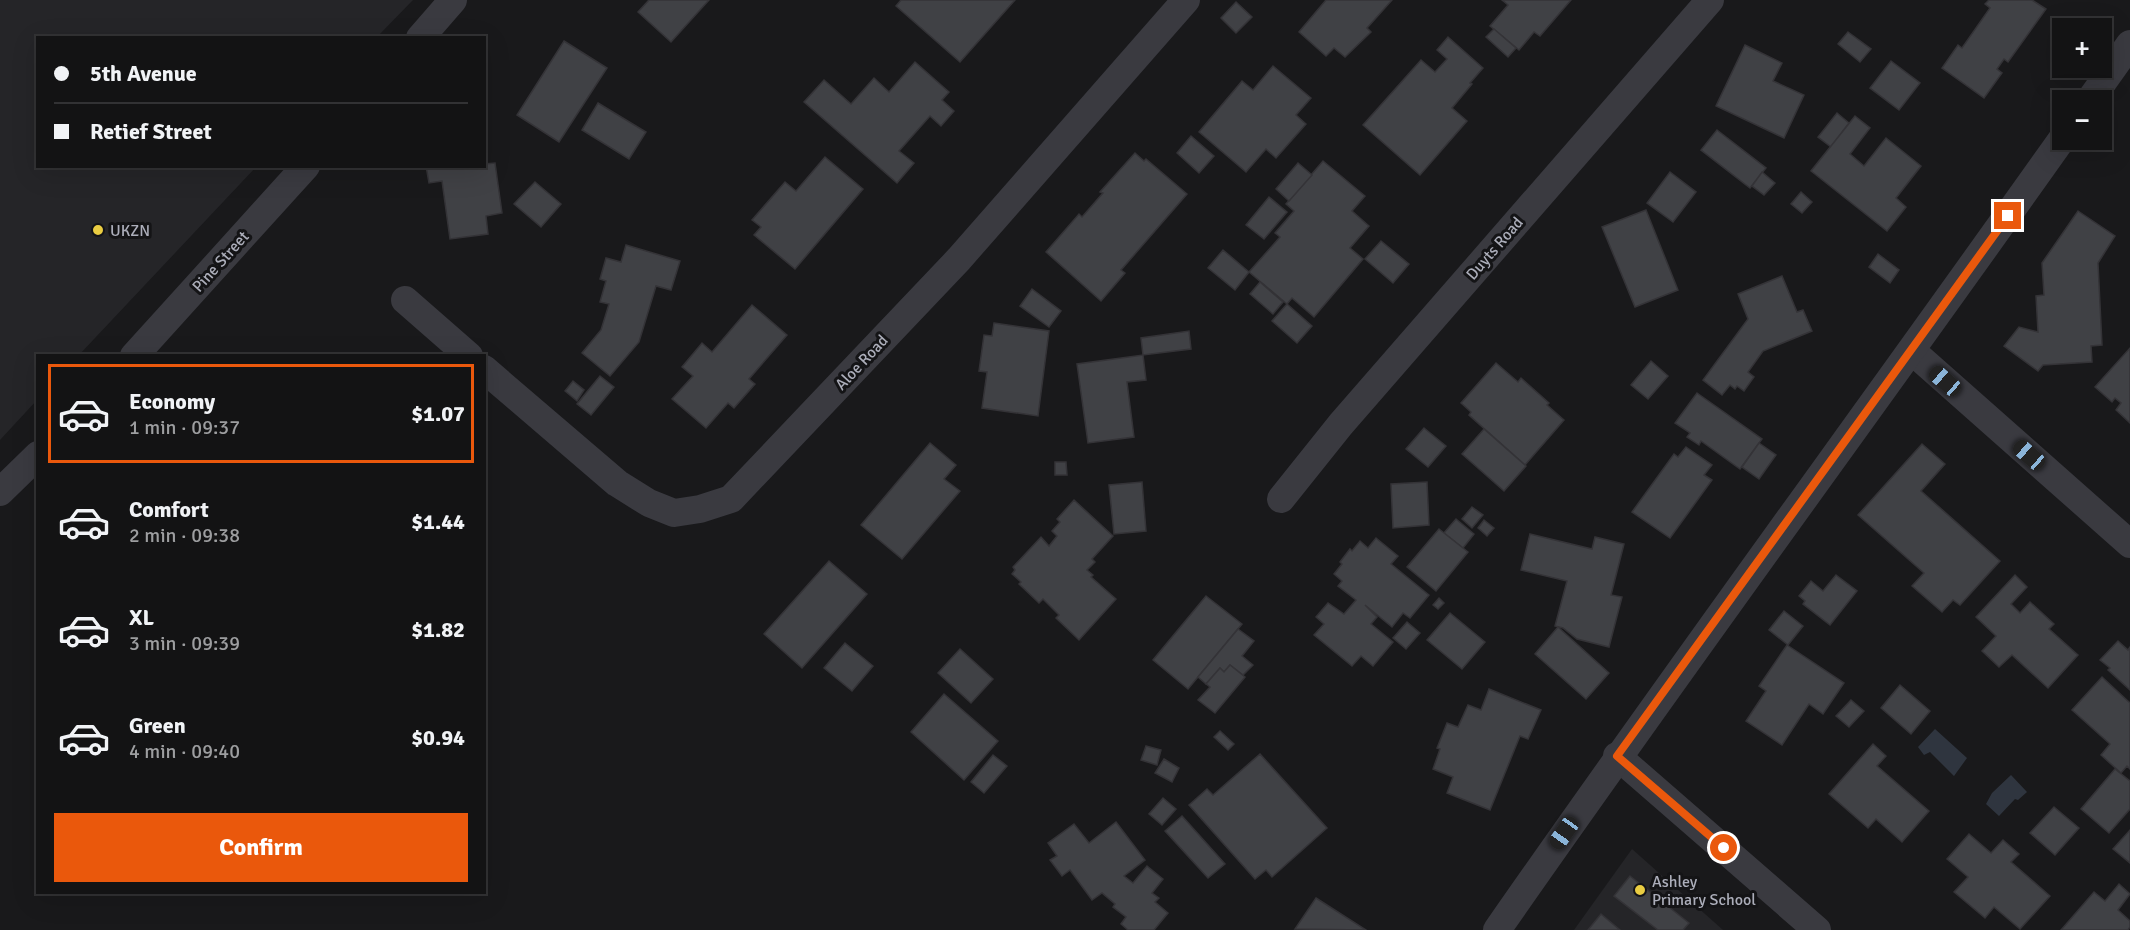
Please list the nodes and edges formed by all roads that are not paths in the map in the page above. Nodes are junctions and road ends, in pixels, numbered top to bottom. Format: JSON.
{"nodes":[{"id":1,"x":453,"y":0,"type":"edge"},
{"id":2,"x":1186,"y":0,"type":"edge"},
{"id":3,"x":1710,"y":0,"type":"edge"},
{"id":4,"x":422,"y":36,"type":"edge"},
{"id":5,"x":2130,"y":44,"type":"edge"},
{"id":6,"x":2097,"y":90,"type":"edge"},
{"id":7,"x":2054,"y":150,"type":"edge"},
{"id":8,"x":304,"y":168,"type":"edge"},
{"id":9,"x":405,"y":300,"type":"dead end"},
{"id":10,"x":1912,"y":351,"type":"junction"},
{"id":11,"x":136,"y":354,"type":"edge"},
{"id":12,"x":467,"y":354,"type":"edge"},
{"id":13,"x":486,"y":371,"type":"edge"},
{"id":14,"x":36,"y":457,"type":"edge"},
{"id":15,"x":0,"y":492,"type":"edge"},
{"id":16,"x":1281,"y":499,"type":"dead end"},
{"id":17,"x":2130,"y":544,"type":"edge"},
{"id":18,"x":1617,"y":756,"type":"junction"},
{"id":19,"x":1497,"y":930,"type":"edge"},
{"id":20,"x":1818,"y":930,"type":"edge"}],
"edges":[{"from":1,"to":4,"type":"street"},
{"from":2,"to":13,"type":"street","name":"Aloe Road"},
{"from":3,"to":16,"type":"street","name":"Duyts Road"},
{"from":5,"to":6,"type":"street"},
{"from":7,"to":10,"type":"street"},
{"from":8,"to":11,"type":"street","name":"Pine Street"},
{"from":9,"to":12,"type":"street"},
{"from":10,"to":17,"type":"street"},
{"from":10,"to":18,"type":"street"},
{"from":14,"to":15,"type":"street"},
{"from":18,"to":19,"type":"street"},
{"from":18,"to":20,"type":"street"}]}
